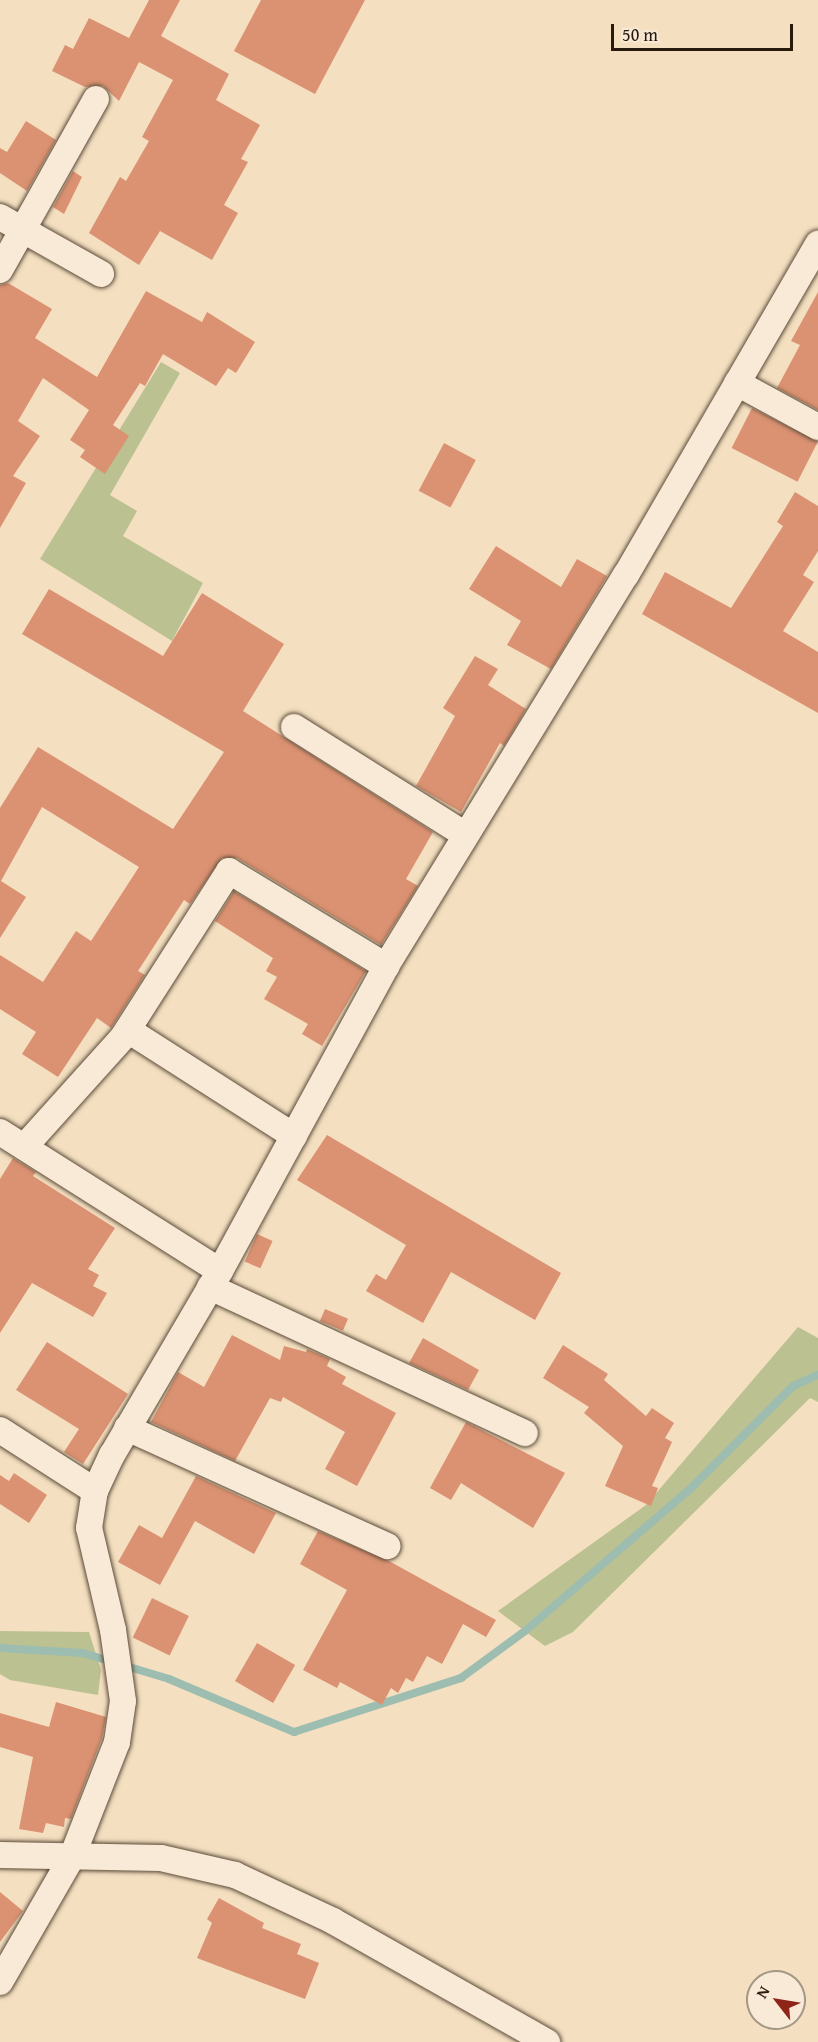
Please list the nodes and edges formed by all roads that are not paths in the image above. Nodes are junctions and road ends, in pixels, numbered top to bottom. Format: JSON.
{"nodes":[{"id":1,"x":96,"y":99,"type":"dead end"},
{"id":2,"x":0,"y":217,"type":"edge"},
{"id":3,"x":22,"y":229,"type":"junction"},
{"id":4,"x":818,"y":244,"type":"edge"},
{"id":5,"x":0,"y":270,"type":"edge"},
{"id":6,"x":101,"y":274,"type":"dead end"},
{"id":7,"x":737,"y":383,"type":"junction"},
{"id":8,"x":818,"y":427,"type":"edge"},
{"id":9,"x":294,"y":727,"type":"dead end"},
{"id":10,"x":464,"y":834,"type":"junction"},
{"id":11,"x":386,"y":966,"type":"junction"},
{"id":12,"x":128,"y":1029,"type":"junction"},
{"id":13,"x":0,"y":1132,"type":"edge"},
{"id":14,"x":294,"y":1136,"type":"junction"},
{"id":15,"x":25,"y":1146,"type":"junction"},
{"id":16,"x":215,"y":1279,"type":"junction"},
{"id":17,"x":128,"y":1428,"type":"junction"},
{"id":18,"x":0,"y":1430,"type":"edge"},
{"id":19,"x":525,"y":1433,"type":"dead end"},
{"id":20,"x":95,"y":1491,"type":"junction"},
{"id":21,"x":387,"y":1546,"type":"dead end"},
{"id":22,"x":0,"y":1855,"type":"edge"},
{"id":23,"x":72,"y":1857,"type":"junction"},
{"id":24,"x":0,"y":1982,"type":"edge"},
{"id":25,"x":547,"y":2042,"type":"edge"}],
"edges":[{"from":1,"to":3,"type":"street"},
{"from":2,"to":3,"type":"street"},
{"from":3,"to":5,"type":"street"},
{"from":3,"to":6,"type":"street"},
{"from":4,"to":7,"type":"street"},
{"from":7,"to":8,"type":"street"},
{"from":7,"to":10,"type":"street"},
{"from":9,"to":10,"type":"street"},
{"from":10,"to":11,"type":"street"},
{"from":11,"to":12,"type":"street"},
{"from":11,"to":14,"type":"street"},
{"from":12,"to":14,"type":"street"},
{"from":12,"to":15,"type":"street"},
{"from":13,"to":15,"type":"street"},
{"from":14,"to":16,"type":"street"},
{"from":15,"to":16,"type":"street"},
{"from":16,"to":17,"type":"street"},
{"from":16,"to":19,"type":"street"},
{"from":17,"to":20,"type":"street"},
{"from":17,"to":21,"type":"street"},
{"from":18,"to":20,"type":"street"},
{"from":20,"to":23,"type":"street"},
{"from":22,"to":23,"type":"street"},
{"from":23,"to":24,"type":"street"},
{"from":23,"to":25,"type":"street"}]}
